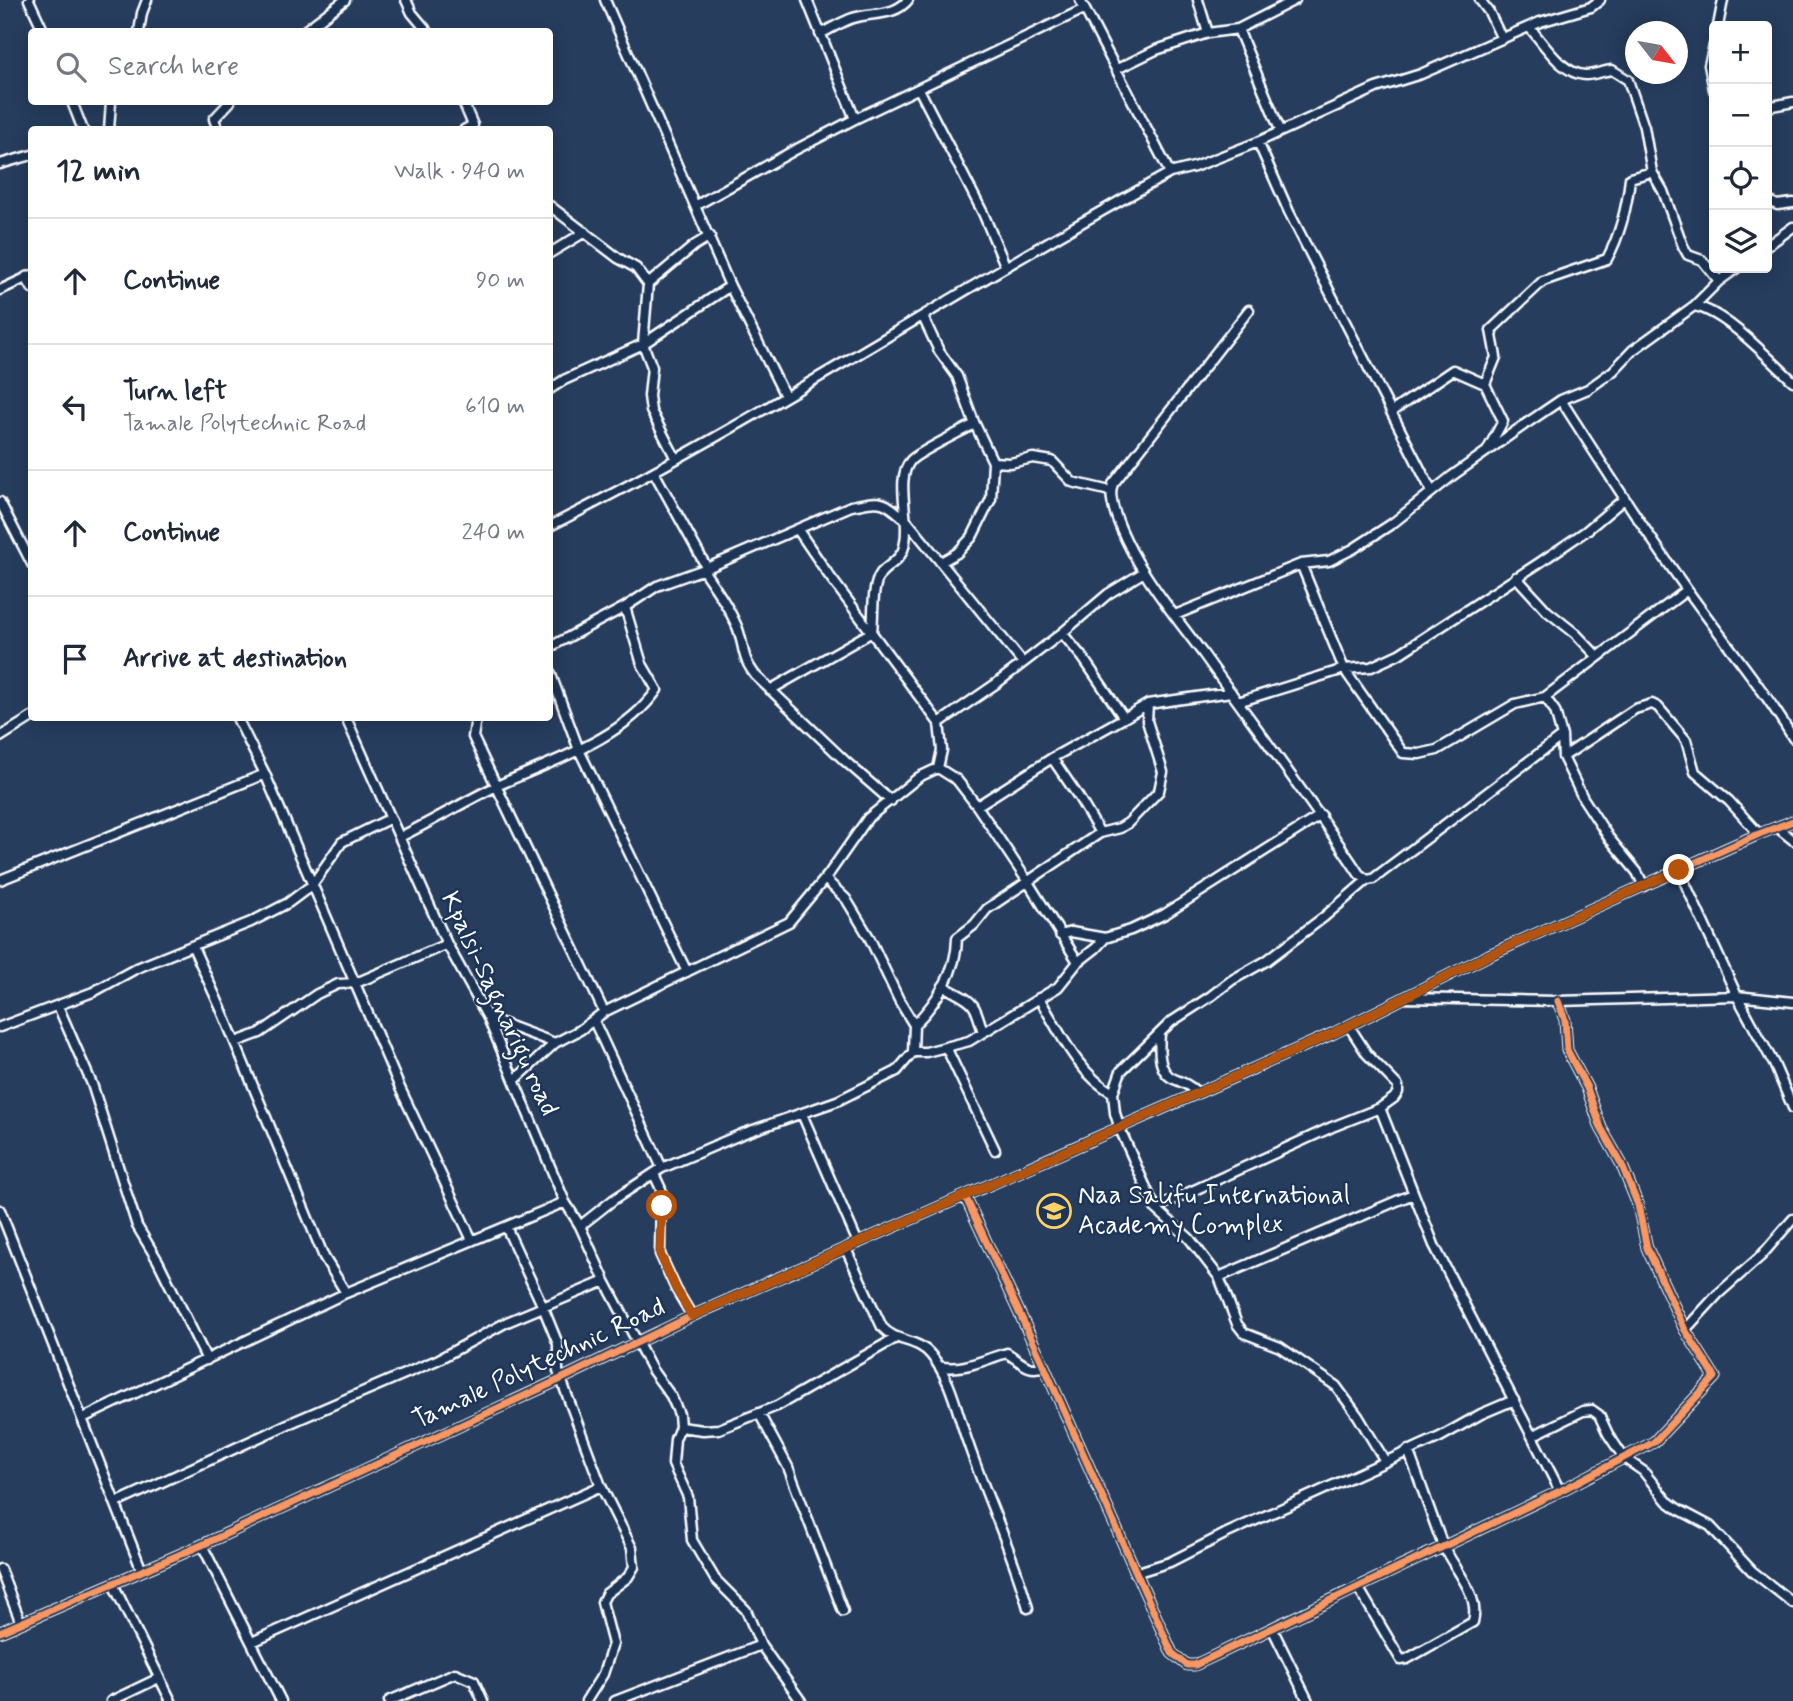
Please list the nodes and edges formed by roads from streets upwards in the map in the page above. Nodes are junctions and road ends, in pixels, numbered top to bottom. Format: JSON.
{"nodes":[{"id":1,"x":29,"y":0,"type":"edge"},
{"id":2,"x":140,"y":0,"type":"edge"},
{"id":3,"x":147,"y":0,"type":"edge"},
{"id":4,"x":345,"y":0,"type":"edge"},
{"id":5,"x":406,"y":0,"type":"edge"},
{"id":6,"x":605,"y":0,"type":"edge"},
{"id":7,"x":807,"y":0,"type":"edge"},
{"id":8,"x":908,"y":0,"type":"edge"},
{"id":9,"x":1080,"y":0,"type":"edge"},
{"id":10,"x":1198,"y":0,"type":"edge"},
{"id":11,"x":1295,"y":0,"type":"edge"},
{"id":12,"x":1480,"y":0,"type":"edge"},
{"id":13,"x":1600,"y":0,"type":"edge"},
{"id":14,"x":1723,"y":0,"type":"edge"},
{"id":15,"x":1084,"y":9,"type":"junction"},
{"id":16,"x":142,"y":13,"type":"junction"},
{"id":17,"x":1719,"y":21,"type":"edge"},
{"id":18,"x":42,"y":28,"type":"edge"},
{"id":19,"x":140,"y":28,"type":"edge"},
{"id":20,"x":308,"y":28,"type":"edge"},
{"id":21,"x":425,"y":28,"type":"edge"},
{"id":22,"x":1530,"y":28,"type":"junction"},
{"id":23,"x":1238,"y":29,"type":"junction"},
{"id":24,"x":1208,"y":33,"type":"junction"},
{"id":25,"x":820,"y":34,"type":"junction"},
{"id":26,"x":1502,"y":39,"type":"junction"},
{"id":27,"x":1117,"y":69,"type":"junction"},
{"id":28,"x":919,"y":89,"type":"junction"},
{"id":29,"x":1793,"y":102,"type":"edge"},
{"id":30,"x":73,"y":105,"type":"edge"},
{"id":31,"x":111,"y":105,"type":"edge"},
{"id":32,"x":227,"y":105,"type":"edge"},
{"id":33,"x":464,"y":105,"type":"edge"},
{"id":34,"x":1772,"y":106,"type":"edge"},
{"id":35,"x":855,"y":120,"type":"junction"},
{"id":36,"x":81,"y":126,"type":"edge"},
{"id":37,"x":109,"y":126,"type":"edge"},
{"id":38,"x":217,"y":126,"type":"edge"},
{"id":39,"x":475,"y":126,"type":"edge"},
{"id":40,"x":1280,"y":130,"type":"junction"},
{"id":41,"x":1258,"y":142,"type":"junction"},
{"id":42,"x":28,"y":156,"type":"edge"},
{"id":43,"x":0,"y":164,"type":"edge"},
{"id":44,"x":1652,"y":172,"type":"junction"},
{"id":45,"x":1170,"y":173,"type":"junction"},
{"id":46,"x":1772,"y":202,"type":"edge"},
{"id":47,"x":1793,"y":203,"type":"edge"},
{"id":48,"x":695,"y":206,"type":"junction"},
{"id":49,"x":553,"y":208,"type":"edge"},
{"id":50,"x":1793,"y":227,"type":"edge"},
{"id":51,"x":585,"y":232,"type":"junction"},
{"id":52,"x":710,"y":236,"type":"junction"},
{"id":53,"x":1772,"y":242,"type":"edge"},
{"id":54,"x":553,"y":251,"type":"edge"},
{"id":55,"x":1005,"y":265,"type":"junction"},
{"id":56,"x":1730,"y":273,"type":"edge"},
{"id":57,"x":28,"y":276,"type":"edge"},
{"id":58,"x":1719,"y":281,"type":"junction"},
{"id":59,"x":648,"y":284,"type":"junction"},
{"id":60,"x":730,"y":286,"type":"junction"},
{"id":61,"x":0,"y":290,"type":"edge"},
{"id":62,"x":1694,"y":306,"type":"junction"},
{"id":63,"x":1249,"y":310,"type":"dead end"},
{"id":64,"x":923,"y":317,"type":"junction"},
{"id":65,"x":643,"y":344,"type":"junction"},
{"id":66,"x":1793,"y":381,"type":"edge"},
{"id":67,"x":1485,"y":384,"type":"junction"},
{"id":68,"x":553,"y":386,"type":"edge"},
{"id":69,"x":785,"y":396,"type":"junction"},
{"id":70,"x":1561,"y":400,"type":"junction"},
{"id":71,"x":1391,"y":412,"type":"junction"},
{"id":72,"x":974,"y":422,"type":"junction"},
{"id":73,"x":1486,"y":452,"type":"junction"},
{"id":74,"x":676,"y":459,"type":"junction"},
{"id":75,"x":993,"y":462,"type":"junction"},
{"id":76,"x":654,"y":472,"type":"junction"},
{"id":77,"x":1110,"y":491,"type":"junction"},
{"id":78,"x":1432,"y":492,"type":"junction"},
{"id":79,"x":1624,"y":499,"type":"junction"},
{"id":80,"x":0,"y":502,"type":"edge"},
{"id":81,"x":907,"y":521,"type":"junction"},
{"id":82,"x":553,"y":524,"type":"edge"},
{"id":83,"x":798,"y":530,"type":"junction"},
{"id":84,"x":28,"y":556,"type":"edge"},
{"id":85,"x":941,"y":562,"type":"junction"},
{"id":86,"x":1301,"y":564,"type":"junction"},
{"id":87,"x":705,"y":569,"type":"junction"},
{"id":88,"x":1144,"y":572,"type":"junction"},
{"id":89,"x":1516,"y":577,"type":"junction"},
{"id":90,"x":1687,"y":590,"type":"junction"},
{"id":91,"x":625,"y":607,"type":"junction"},
{"id":92,"x":1175,"y":615,"type":"junction"},
{"id":93,"x":872,"y":632,"type":"junction"},
{"id":94,"x":1062,"y":633,"type":"junction"},
{"id":95,"x":553,"y":645,"type":"edge"},
{"id":96,"x":1597,"y":656,"type":"junction"},
{"id":97,"x":1023,"y":663,"type":"junction"},
{"id":98,"x":1344,"y":669,"type":"junction"},
{"id":99,"x":553,"y":680,"type":"edge"},
{"id":100,"x":770,"y":690,"type":"junction"},
{"id":101,"x":1231,"y":692,"type":"junction"},
{"id":102,"x":1545,"y":697,"type":"junction"},
{"id":103,"x":1238,"y":702,"type":"junction"},
{"id":104,"x":1148,"y":704,"type":"junction"},
{"id":105,"x":1124,"y":718,"type":"junction"},
{"id":106,"x":28,"y":720,"type":"edge"},
{"id":107,"x":238,"y":721,"type":"edge"},
{"id":108,"x":347,"y":721,"type":"edge"},
{"id":109,"x":475,"y":721,"type":"edge"},
{"id":110,"x":939,"y":723,"type":"junction"},
{"id":111,"x":1562,"y":736,"type":"junction"},
{"id":112,"x":0,"y":737,"type":"edge"},
{"id":113,"x":1793,"y":738,"type":"edge"},
{"id":114,"x":579,"y":750,"type":"junction"},
{"id":115,"x":1563,"y":757,"type":"junction"},
{"id":116,"x":1052,"y":758,"type":"junction"},
{"id":117,"x":937,"y":768,"type":"junction"},
{"id":118,"x":265,"y":774,"type":"junction"},
{"id":119,"x":498,"y":786,"type":"junction"},
{"id":120,"x":891,"y":801,"type":"junction"},
{"id":121,"x":977,"y":806,"type":"junction"},
{"id":122,"x":1321,"y":815,"type":"junction"},
{"id":123,"x":391,"y":818,"type":"junction"},
{"id":124,"x":1793,"y":821,"type":"edge"},
{"id":125,"x":1778,"y":828,"type":"junction"},
{"id":126,"x":1100,"y":833,"type":"junction"},
{"id":127,"x":1759,"y":834,"type":"junction"},
{"id":128,"x":400,"y":837,"type":"junction"},
{"id":129,"x":1793,"y":840,"type":"edge"},
{"id":130,"x":1679,"y":870,"type":"junction"},
{"id":131,"x":825,"y":879,"type":"junction"},
{"id":132,"x":0,"y":880,"type":"edge"},
{"id":133,"x":1367,"y":880,"type":"junction"},
{"id":134,"x":1028,"y":881,"type":"junction"},
{"id":135,"x":312,"y":885,"type":"junction"},
{"id":136,"x":1644,"y":886,"type":"junction"},
{"id":137,"x":1060,"y":935,"type":"junction"},
{"id":138,"x":1105,"y":938,"type":"junction"},
{"id":139,"x":447,"y":944,"type":"junction"},
{"id":140,"x":193,"y":947,"type":"junction"},
{"id":141,"x":1078,"y":962,"type":"junction"},
{"id":142,"x":687,"y":972,"type":"junction"},
{"id":143,"x":356,"y":983,"type":"junction"},
{"id":144,"x":943,"y":986,"type":"junction"},
{"id":145,"x":1737,"y":996,"type":"junction"},
{"id":146,"x":1040,"y":998,"type":"junction"},
{"id":147,"x":1402,"y":998,"type":"junction"},
{"id":148,"x":1558,"y":1001,"type":"junction"},
{"id":149,"x":1793,"y":1002,"type":"edge"},
{"id":150,"x":58,"y":1006,"type":"junction"},
{"id":151,"x":604,"y":1012,"type":"junction"},
{"id":152,"x":488,"y":1018,"type":"junction"},
{"id":153,"x":594,"y":1021,"type":"junction"},
{"id":154,"x":915,"y":1025,"type":"junction"},
{"id":155,"x":1349,"y":1026,"type":"junction"},
{"id":156,"x":0,"y":1027,"type":"edge"},
{"id":157,"x":982,"y":1033,"type":"junction"},
{"id":158,"x":1160,"y":1033,"type":"junction"},
{"id":159,"x":236,"y":1042,"type":"junction"},
{"id":160,"x":555,"y":1042,"type":"junction"},
{"id":161,"x":946,"y":1047,"type":"junction"},
{"id":162,"x":913,"y":1052,"type":"junction"},
{"id":163,"x":514,"y":1080,"type":"junction"},
{"id":164,"x":1113,"y":1093,"type":"junction"},
{"id":165,"x":1198,"y":1093,"type":"junction"},
{"id":166,"x":1380,"y":1108,"type":"junction"},
{"id":167,"x":1793,"y":1108,"type":"edge"},
{"id":168,"x":802,"y":1114,"type":"junction"},
{"id":169,"x":1120,"y":1129,"type":"junction"},
{"id":170,"x":995,"y":1150,"type":"dead end"},
{"id":171,"x":662,"y":1168,"type":"junction"},
{"id":172,"x":654,"y":1174,"type":"junction"},
{"id":173,"x":1413,"y":1194,"type":"junction"},
{"id":174,"x":965,"y":1196,"type":"junction"},
{"id":175,"x":565,"y":1202,"type":"junction"},
{"id":176,"x":1155,"y":1208,"type":"junction"},
{"id":177,"x":0,"y":1210,"type":"edge"},
{"id":178,"x":1793,"y":1219,"type":"edge"},
{"id":179,"x":580,"y":1226,"type":"junction"},
{"id":180,"x":506,"y":1227,"type":"junction"},
{"id":181,"x":472,"y":1240,"type":"junction"},
{"id":182,"x":858,"y":1242,"type":"junction"},
{"id":183,"x":846,"y":1250,"type":"junction"},
{"id":184,"x":1219,"y":1277,"type":"junction"},
{"id":185,"x":605,"y":1281,"type":"junction"},
{"id":186,"x":346,"y":1293,"type":"junction"},
{"id":187,"x":543,"y":1307,"type":"junction"},
{"id":188,"x":692,"y":1316,"type":"junction"},
{"id":189,"x":1685,"y":1330,"type":"junction"},
{"id":190,"x":896,"y":1338,"type":"junction"},
{"id":191,"x":639,"y":1342,"type":"junction"},
{"id":192,"x":207,"y":1360,"type":"junction"},
{"id":193,"x":939,"y":1366,"type":"junction"},
{"id":194,"x":1044,"y":1366,"type":"junction"},
{"id":195,"x":561,"y":1379,"type":"junction"},
{"id":196,"x":1514,"y":1400,"type":"junction"},
{"id":197,"x":759,"y":1413,"type":"junction"},
{"id":198,"x":83,"y":1418,"type":"junction"},
{"id":199,"x":680,"y":1427,"type":"junction"},
{"id":200,"x":1532,"y":1436,"type":"junction"},
{"id":201,"x":1408,"y":1450,"type":"junction"},
{"id":202,"x":1624,"y":1458,"type":"junction"},
{"id":203,"x":1385,"y":1461,"type":"junction"},
{"id":204,"x":601,"y":1486,"type":"junction"},
{"id":205,"x":1560,"y":1491,"type":"junction"},
{"id":206,"x":116,"y":1503,"type":"junction"},
{"id":207,"x":202,"y":1545,"type":"junction"},
{"id":208,"x":1443,"y":1546,"type":"junction"},
{"id":209,"x":0,"y":1569,"type":"edge"},
{"id":210,"x":142,"y":1571,"type":"junction"},
{"id":211,"x":1135,"y":1573,"type":"junction"},
{"id":212,"x":113,"y":1584,"type":"junction"},
{"id":213,"x":1358,"y":1587,"type":"junction"},
{"id":214,"x":1793,"y":1603,"type":"edge"},
{"id":215,"x":1028,"y":1608,"type":"dead end"},
{"id":216,"x":843,"y":1611,"type":"dead end"},
{"id":217,"x":21,"y":1623,"type":"junction"},
{"id":218,"x":1272,"y":1628,"type":"junction"},
{"id":219,"x":0,"y":1632,"type":"edge"},
{"id":220,"x":252,"y":1642,"type":"junction"},
{"id":221,"x":761,"y":1645,"type":"junction"},
{"id":222,"x":159,"y":1678,"type":"junction"},
{"id":223,"x":111,"y":1701,"type":"edge"},
{"id":224,"x":171,"y":1701,"type":"edge"},
{"id":225,"x":281,"y":1701,"type":"edge"},
{"id":226,"x":389,"y":1701,"type":"edge"},
{"id":227,"x":483,"y":1701,"type":"edge"},
{"id":228,"x":586,"y":1701,"type":"edge"},
{"id":229,"x":615,"y":1701,"type":"edge"},
{"id":230,"x":801,"y":1701,"type":"edge"},
{"id":231,"x":1308,"y":1701,"type":"edge"}],
"edges":[{"from":1,"to":18,"type":"street"},
{"from":2,"to":16,"type":"street"},
{"from":3,"to":16,"type":"street"},
{"from":4,"to":20,"type":"street"},
{"from":5,"to":21,"type":"street"},
{"from":6,"to":48,"type":"street"},
{"from":7,"to":25,"type":"street"},
{"from":8,"to":25,"type":"street"},
{"from":9,"to":15,"type":"street"},
{"from":10,"to":24,"type":"street"},
{"from":11,"to":23,"type":"street"},
{"from":12,"to":26,"type":"street"},
{"from":13,"to":22,"type":"street"},
{"from":14,"to":17,"type":"street"},
{"from":15,"to":27,"type":"street"},
{"from":15,"to":28,"type":"street"},
{"from":16,"to":19,"type":"street"},
{"from":22,"to":26,"type":"street"},
{"from":22,"to":44,"type":"street"},
{"from":23,"to":24,"type":"street"},
{"from":23,"to":40,"type":"street"},
{"from":24,"to":27,"type":"street"},
{"from":25,"to":35,"type":"street"},
{"from":26,"to":40,"type":"street"},
{"from":27,"to":45,"type":"street"},
{"from":28,"to":35,"type":"street"},
{"from":28,"to":55,"type":"street"},
{"from":29,"to":34,"type":"street"},
{"from":30,"to":36,"type":"street"},
{"from":31,"to":37,"type":"street"},
{"from":32,"to":38,"type":"street"},
{"from":33,"to":39,"type":"street"},
{"from":35,"to":48,"type":"street"},
{"from":40,"to":41,"type":"street"},
{"from":41,"to":45,"type":"street"},
{"from":41,"to":71,"type":"street"},
{"from":42,"to":43,"type":"street"},
{"from":44,"to":58,"type":"street"},
{"from":44,"to":67,"type":"street"},
{"from":45,"to":55,"type":"street"},
{"from":46,"to":47,"type":"street"},
{"from":48,"to":52,"type":"street"},
{"from":49,"to":51,"type":"street"},
{"from":50,"to":53,"type":"street"},
{"from":51,"to":54,"type":"street"},
{"from":51,"to":59,"type":"street"},
{"from":52,"to":59,"type":"street"},
{"from":52,"to":60,"type":"street"},
{"from":55,"to":64,"type":"street"},
{"from":56,"to":58,"type":"street"},
{"from":57,"to":61,"type":"street"},
{"from":58,"to":62,"type":"street"},
{"from":59,"to":65,"type":"street"},
{"from":60,"to":65,"type":"street"},
{"from":60,"to":69,"type":"street"},
{"from":62,"to":66,"type":"street"},
{"from":62,"to":70,"type":"street"},
{"from":63,"to":77,"type":"street"},
{"from":64,"to":69,"type":"street"},
{"from":64,"to":72,"type":"street"},
{"from":65,"to":68,"type":"street"},
{"from":65,"to":74,"type":"street"},
{"from":67,"to":71,"type":"street"},
{"from":67,"to":73,"type":"street"},
{"from":69,"to":74,"type":"street"},
{"from":70,"to":73,"type":"street"},
{"from":70,"to":79,"type":"street"},
{"from":71,"to":78,"type":"street"},
{"from":72,"to":75,"type":"street"},
{"from":72,"to":81,"type":"street"},
{"from":73,"to":78,"type":"street"},
{"from":74,"to":76,"type":"street"},
{"from":75,"to":77,"type":"street"},
{"from":75,"to":85,"type":"street"},
{"from":76,"to":82,"type":"street"},
{"from":76,"to":87,"type":"street"},
{"from":77,"to":88,"type":"street"},
{"from":78,"to":86,"type":"street"},
{"from":79,"to":89,"type":"street"},
{"from":79,"to":90,"type":"street"},
{"from":80,"to":84,"type":"street"},
{"from":81,"to":83,"type":"street"},
{"from":81,"to":85,"type":"street"},
{"from":81,"to":93,"type":"street"},
{"from":83,"to":87,"type":"street"},
{"from":83,"to":93,"type":"street"},
{"from":85,"to":97,"type":"street"},
{"from":86,"to":92,"type":"street"},
{"from":86,"to":98,"type":"street"},
{"from":87,"to":91,"type":"street"},
{"from":87,"to":100,"type":"street"},
{"from":88,"to":92,"type":"street"},
{"from":88,"to":94,"type":"street"},
{"from":89,"to":96,"type":"street"},
{"from":89,"to":98,"type":"street"},
{"from":90,"to":96,"type":"street"},
{"from":90,"to":113,"type":"street"},
{"from":91,"to":95,"type":"street"},
{"from":91,"to":114,"type":"street"},
{"from":92,"to":101,"type":"street"},
{"from":93,"to":100,"type":"street"},
{"from":93,"to":110,"type":"street"},
{"from":94,"to":97,"type":"street"},
{"from":94,"to":105,"type":"street"},
{"from":96,"to":102,"type":"street"},
{"from":97,"to":110,"type":"street"},
{"from":98,"to":102,"type":"street"},
{"from":98,"to":103,"type":"street"},
{"from":99,"to":114,"type":"street"},
{"from":100,"to":120,"type":"street"},
{"from":101,"to":103,"type":"street"},
{"from":101,"to":104,"type":"street"},
{"from":102,"to":111,"type":"street"},
{"from":103,"to":122,"type":"street"},
{"from":104,"to":105,"type":"street"},
{"from":104,"to":126,"type":"street"},
{"from":105,"to":116,"type":"street"},
{"from":106,"to":112,"type":"street"},
{"from":107,"to":118,"type":"street"},
{"from":108,"to":123,"type":"street","name":"Kpalsi-Sagnarigu road"},
{"from":109,"to":119,"type":"street"},
{"from":110,"to":117,"type":"street"},
{"from":111,"to":115,"type":"street"},
{"from":111,"to":133,"type":"street"},
{"from":114,"to":119,"type":"street"},
{"from":114,"to":142,"type":"street"},
{"from":115,"to":127,"type":"street"},
{"from":115,"to":136,"type":"street"},
{"from":116,"to":121,"type":"street"},
{"from":116,"to":126,"type":"street"},
{"from":117,"to":120,"type":"street"},
{"from":117,"to":121,"type":"street"},
{"from":118,"to":132,"type":"street"},
{"from":118,"to":135,"type":"street"},
{"from":119,"to":128,"type":"street"},
{"from":119,"to":151,"type":"street"},
{"from":120,"to":131,"type":"street"},
{"from":121,"to":134,"type":"street"},
{"from":122,"to":133,"type":"street"},
{"from":122,"to":138,"type":"street"},
{"from":123,"to":128,"type":"street","name":"Kpalsi-Sagnarigu road"},
{"from":123,"to":135,"type":"street"},
{"from":124,"to":125,"type":"street","name":"Tamale Polytechnic Road"},
{"from":125,"to":127,"type":"street","name":"Tamale Polytechnic Road"},
{"from":125,"to":129,"type":"street"},
{"from":126,"to":134,"type":"street"},
{"from":127,"to":130,"type":"street","name":"Tamale Polytechnic Road"},
{"from":128,"to":139,"type":"street","name":"Kpalsi-Sagnarigu road"},
{"from":130,"to":136,"type":"street","name":"Tamale Polytechnic Road"},
{"from":130,"to":145,"type":"street"},
{"from":131,"to":142,"type":"street"},
{"from":131,"to":154,"type":"street"},
{"from":133,"to":158,"type":"street"},
{"from":134,"to":137,"type":"street"},
{"from":134,"to":144,"type":"street"},
{"from":135,"to":140,"type":"street"},
{"from":135,"to":143,"type":"street"},
{"from":136,"to":147,"type":"street","name":"Tamale Polytechnic Road"},
{"from":137,"to":138,"type":"street"},
{"from":137,"to":141,"type":"street"},
{"from":138,"to":141,"type":"street"},
{"from":139,"to":143,"type":"street"},
{"from":139,"to":152,"type":"street","name":"Kpalsi-Sagnarigu road"},
{"from":140,"to":150,"type":"street"},
{"from":140,"to":159,"type":"street"},
{"from":141,"to":146,"type":"street"},
{"from":142,"to":151,"type":"street"},
{"from":143,"to":159,"type":"street"},
{"from":143,"to":181,"type":"street"},
{"from":144,"to":154,"type":"street"},
{"from":144,"to":157,"type":"street"},
{"from":145,"to":148,"type":"street"},
{"from":145,"to":149,"type":"street"},
{"from":145,"to":167,"type":"street"},
{"from":146,"to":157,"type":"street"},
{"from":146,"to":164,"type":"street"},
{"from":147,"to":148,"type":"street"},
{"from":147,"to":155,"type":"street","name":"Tamale Polytechnic Road"},
{"from":148,"to":189,"type":"street"},
{"from":150,"to":156,"type":"street"},
{"from":150,"to":192,"type":"street"},
{"from":151,"to":153,"type":"street"},
{"from":152,"to":160,"type":"street"},
{"from":152,"to":163,"type":"street","name":"Kpalsi-Sagnarigu road"},
{"from":153,"to":160,"type":"street"},
{"from":153,"to":171,"type":"street"},
{"from":154,"to":162,"type":"street"},
{"from":155,"to":165,"type":"street","name":"Tamale Polytechnic Road"},
{"from":155,"to":166,"type":"street"},
{"from":157,"to":161,"type":"street"},
{"from":158,"to":164,"type":"street"},
{"from":158,"to":165,"type":"street"},
{"from":159,"to":186,"type":"street"},
{"from":160,"to":163,"type":"street"},
{"from":161,"to":162,"type":"street"},
{"from":161,"to":170,"type":"street"},
{"from":162,"to":168,"type":"street"},
{"from":163,"to":175,"type":"street","name":"Kpalsi-Sagnarigu road"},
{"from":164,"to":169,"type":"street"},
{"from":165,"to":169,"type":"street","name":"Tamale Polytechnic Road"},
{"from":166,"to":173,"type":"street"},
{"from":166,"to":176,"type":"street"},
{"from":168,"to":171,"type":"street"},
{"from":168,"to":182,"type":"street"},
{"from":169,"to":174,"type":"street","name":"Tamale Polytechnic Road"},
{"from":169,"to":176,"type":"street"},
{"from":171,"to":172,"type":"street"},
{"from":172,"to":179,"type":"street"},
{"from":172,"to":188,"type":"street"},
{"from":173,"to":184,"type":"street"},
{"from":173,"to":196,"type":"street"},
{"from":174,"to":182,"type":"street","name":"Tamale Polytechnic Road"},
{"from":174,"to":194,"type":"street"},
{"from":175,"to":179,"type":"street","name":"Kpalsi-Sagnarigu road"},
{"from":175,"to":180,"type":"street"},
{"from":176,"to":184,"type":"street"},
{"from":177,"to":198,"type":"street"},
{"from":178,"to":189,"type":"street"},
{"from":179,"to":185,"type":"street","name":"Kpalsi-Sagnarigu road"},
{"from":180,"to":181,"type":"street"},
{"from":180,"to":187,"type":"street"},
{"from":181,"to":186,"type":"street"},
{"from":182,"to":183,"type":"street","name":"Tamale Polytechnic Road"},
{"from":183,"to":188,"type":"street","name":"Tamale Polytechnic Road"},
{"from":183,"to":190,"type":"street"},
{"from":184,"to":203,"type":"street"},
{"from":185,"to":187,"type":"street"},
{"from":185,"to":191,"type":"street","name":"Kpalsi-Sagnarigu road"},
{"from":186,"to":192,"type":"street"},
{"from":187,"to":195,"type":"street"},
{"from":187,"to":206,"type":"street"},
{"from":188,"to":191,"type":"street","name":"Tamale Polytechnic Road"},
{"from":189,"to":202,"type":"street"},
{"from":190,"to":193,"type":"street"},
{"from":190,"to":197,"type":"street"},
{"from":191,"to":195,"type":"street","name":"Tamale Polytechnic Road"},
{"from":191,"to":199,"type":"street","name":"Kpalsi-Sagnarigu road"},
{"from":192,"to":198,"type":"street"},
{"from":193,"to":194,"type":"street"},
{"from":193,"to":215,"type":"street"},
{"from":194,"to":211,"type":"street"},
{"from":195,"to":204,"type":"street"},
{"from":195,"to":207,"type":"street","name":"Tamale Polytechnic Road"},
{"from":196,"to":200,"type":"street"},
{"from":196,"to":201,"type":"street"},
{"from":197,"to":199,"type":"street"},
{"from":197,"to":216,"type":"street"},
{"from":198,"to":206,"type":"street"},
{"from":199,"to":221,"type":"street"},
{"from":200,"to":202,"type":"street"},
{"from":200,"to":205,"type":"street"},
{"from":201,"to":203,"type":"street"},
{"from":201,"to":208,"type":"street"},
{"from":202,"to":205,"type":"street"},
{"from":202,"to":214,"type":"street"},
{"from":203,"to":211,"type":"street"},
{"from":204,"to":220,"type":"street"},
{"from":204,"to":228,"type":"street"},
{"from":205,"to":208,"type":"street"},
{"from":206,"to":210,"type":"street"},
{"from":207,"to":210,"type":"street","name":"Tamale Polytechnic Road"},
{"from":207,"to":220,"type":"street"},
{"from":208,"to":213,"type":"street"},
{"from":208,"to":213,"type":"street"},
{"from":209,"to":217,"type":"street"},
{"from":210,"to":212,"type":"street","name":"Tamale Polytechnic Road"},
{"from":211,"to":218,"type":"street"},
{"from":212,"to":217,"type":"street","name":"Tamale Polytechnic Road"},
{"from":212,"to":222,"type":"street"},
{"from":213,"to":218,"type":"street"},
{"from":217,"to":219,"type":"street","name":"Tamale Polytechnic Road"},
{"from":218,"to":231,"type":"street"},
{"from":220,"to":225,"type":"street"},
{"from":221,"to":229,"type":"street"},
{"from":221,"to":230,"type":"street"},
{"from":222,"to":223,"type":"street"},
{"from":222,"to":224,"type":"street"},
{"from":226,"to":227,"type":"street"}]}
